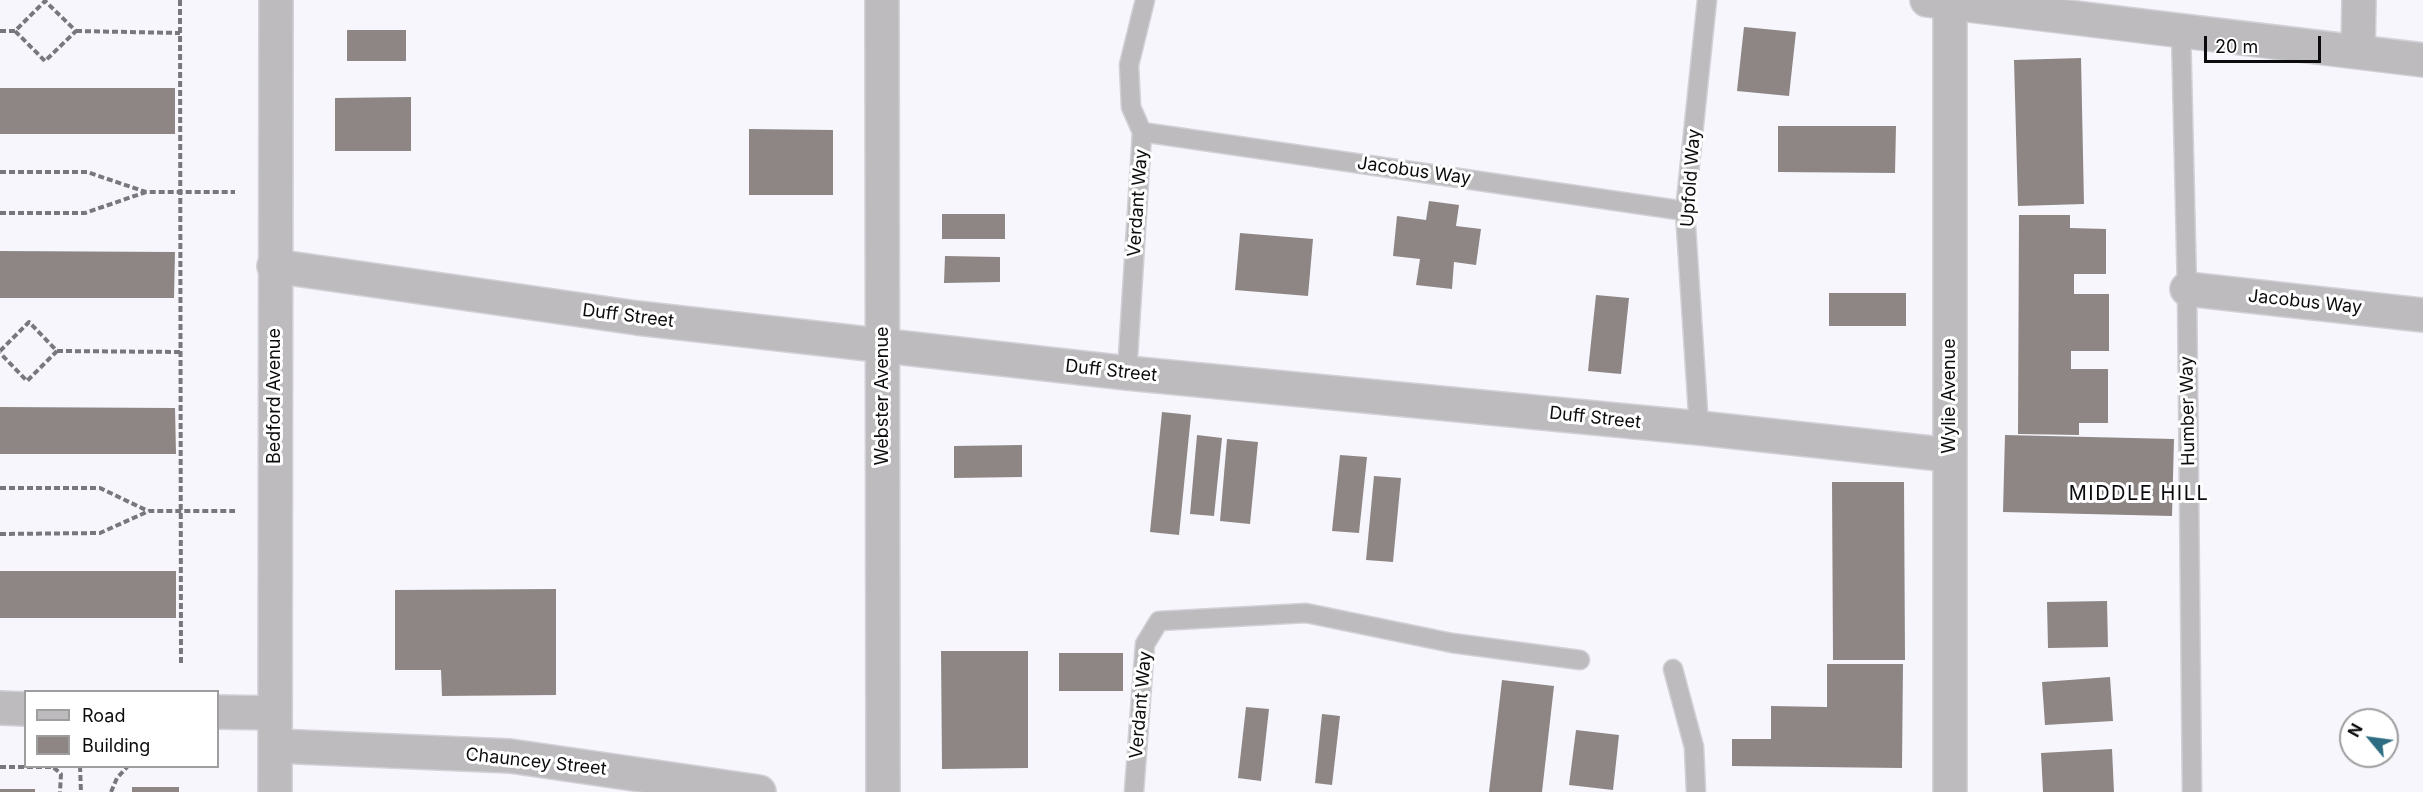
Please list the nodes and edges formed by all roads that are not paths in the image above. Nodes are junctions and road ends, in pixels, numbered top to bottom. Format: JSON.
{"nodes":[{"id":1,"x":276,"y":0,"type":"edge"},
{"id":2,"x":882,"y":0,"type":"edge"},
{"id":3,"x":1145,"y":0,"type":"edge"},
{"id":4,"x":1707,"y":0,"type":"edge"},
{"id":5,"x":2359,"y":0,"type":"edge"},
{"id":6,"x":1942,"y":1,"type":"edge"},
{"id":7,"x":2181,"y":30,"type":"junction"},
{"id":8,"x":2358,"y":52,"type":"junction"},
{"id":9,"x":2423,"y":60,"type":"edge"},
{"id":10,"x":1142,"y":132,"type":"junction"},
{"id":11,"x":1685,"y":211,"type":"junction"},
{"id":12,"x":274,"y":266,"type":"junction"},
{"id":13,"x":2187,"y":289,"type":"junction"},
{"id":14,"x":2423,"y":315,"type":"edge"},
{"id":15,"x":883,"y":345,"type":"junction"},
{"id":16,"x":1127,"y":374,"type":"junction"},
{"id":17,"x":1699,"y":428,"type":"junction"},
{"id":18,"x":1950,"y":455,"type":"junction"},
{"id":19,"x":1580,"y":660,"type":"dead end"},
{"id":20,"x":1673,"y":669,"type":"dead end"},
{"id":21,"x":0,"y":708,"type":"edge"},
{"id":22,"x":24,"y":709,"type":"edge"},
{"id":23,"x":219,"y":712,"type":"edge"},
{"id":24,"x":274,"y":713,"type":"junction"},
{"id":25,"x":276,"y":746,"type":"junction"},
{"id":26,"x":275,"y":792,"type":"edge"},
{"id":27,"x":759,"y":792,"type":"edge"},
{"id":28,"x":883,"y":792,"type":"edge"},
{"id":29,"x":1134,"y":792,"type":"edge"},
{"id":30,"x":1696,"y":792,"type":"edge"},
{"id":31,"x":1950,"y":792,"type":"edge"},
{"id":32,"x":2192,"y":792,"type":"edge"}],
"edges":[{"from":1,"to":12,"type":"street","name":"Bedford Avenue"},
{"from":2,"to":15,"type":"street","name":"Webster Avenue"},
{"from":3,"to":10,"type":"lane","name":"Verdant Way"},
{"from":4,"to":11,"type":"lane","name":"Upfold Way"},
{"from":5,"to":8,"type":"street"},
{"from":6,"to":7,"type":"street"},
{"from":6,"to":18,"type":"street","name":"Wylie Avenue"},
{"from":7,"to":8,"type":"street"},
{"from":7,"to":13,"type":"lane","name":"Humber Way"},
{"from":8,"to":9,"type":"street"},
{"from":10,"to":11,"type":"lane","name":"Jacobus Way"},
{"from":10,"to":16,"type":"lane","name":"Verdant Way"},
{"from":11,"to":17,"type":"lane","name":"Upfold Way"},
{"from":12,"to":15,"type":"street","name":"Duff Street"},
{"from":12,"to":24,"type":"street","name":"Bedford Avenue"},
{"from":13,"to":14,"type":"street","name":"Jacobus Way"},
{"from":13,"to":32,"type":"lane","name":"Humber Way"},
{"from":15,"to":16,"type":"street","name":"Duff Street"},
{"from":15,"to":28,"type":"street","name":"Webster Avenue"},
{"from":16,"to":17,"type":"street","name":"Duff Street"},
{"from":17,"to":18,"type":"street","name":"Duff Street"},
{"from":18,"to":31,"type":"street","name":"Wylie Avenue"},
{"from":19,"to":29,"type":"lane","name":"Verdant Way"},
{"from":20,"to":30,"type":"lane"},
{"from":21,"to":22,"type":"street"},
{"from":23,"to":24,"type":"street"},
{"from":24,"to":25,"type":"street","name":"Bedford Avenue"},
{"from":25,"to":26,"type":"street","name":"Bedford Avenue"},
{"from":25,"to":27,"type":"street","name":"Chauncey Street"}]}
